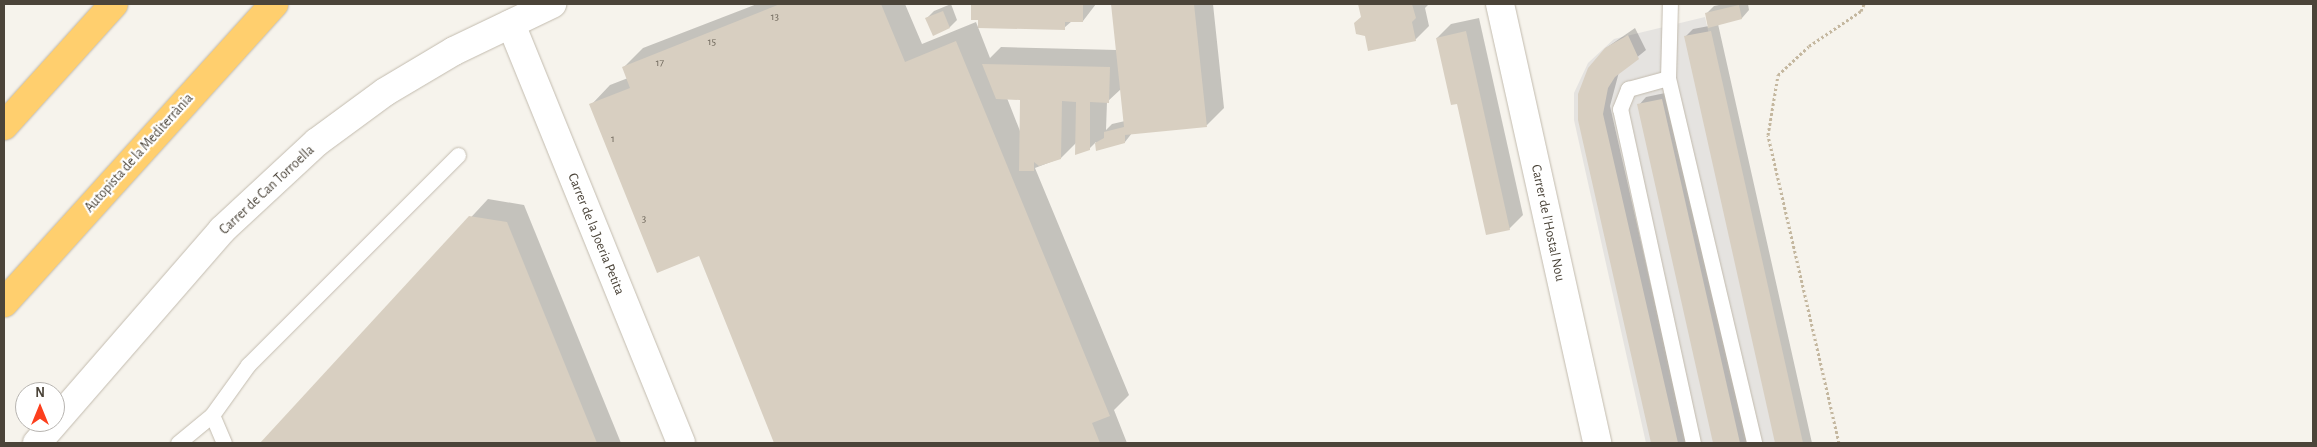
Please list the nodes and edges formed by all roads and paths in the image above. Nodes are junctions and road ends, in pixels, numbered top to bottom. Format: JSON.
{"nodes":[{"id":1,"x":114,"y":4,"type":"edge"},
{"id":2,"x":274,"y":4,"type":"edge"},
{"id":3,"x":552,"y":4,"type":"edge"},
{"id":4,"x":1500,"y":4,"type":"edge"},
{"id":5,"x":1670,"y":4,"type":"edge"},
{"id":6,"x":1864,"y":4,"type":"edge"},
{"id":7,"x":511,"y":24,"type":"junction"},
{"id":8,"x":1668,"y":78,"type":"junction"},
{"id":9,"x":4,"y":126,"type":"edge"},
{"id":10,"x":458,"y":155,"type":"dead end"},
{"id":11,"x":4,"y":303,"type":"edge"},
{"id":12,"x":212,"y":415,"type":"junction"},
{"id":13,"x":36,"y":443,"type":"edge"},
{"id":14,"x":178,"y":443,"type":"edge"},
{"id":15,"x":224,"y":443,"type":"edge"},
{"id":16,"x":681,"y":443,"type":"edge"},
{"id":17,"x":1596,"y":443,"type":"edge"},
{"id":18,"x":1693,"y":443,"type":"edge"},
{"id":19,"x":1754,"y":443,"type":"edge"},
{"id":20,"x":1839,"y":443,"type":"edge"}],
"edges":[{"from":1,"to":9,"type":"highway"},
{"from":2,"to":11,"type":"highway","name":"Autopista de la Mediterrània"},
{"from":3,"to":7,"type":"street","name":"Carrer de Can Torroella"},
{"from":4,"to":17,"type":"street","name":"Carrer de l'Hostal Nou"},
{"from":5,"to":8,"type":"lane"},
{"from":6,"to":20,"type":"path"},
{"from":7,"to":13,"type":"street","name":"Carrer de Can Torroella"},
{"from":7,"to":16,"type":"street","name":"Carrer de la Joeria Petita"},
{"from":8,"to":18,"type":"lane"},
{"from":8,"to":19,"type":"lane"},
{"from":10,"to":12,"type":"lane"},
{"from":12,"to":14,"type":"lane"},
{"from":12,"to":15,"type":"lane"}]}
